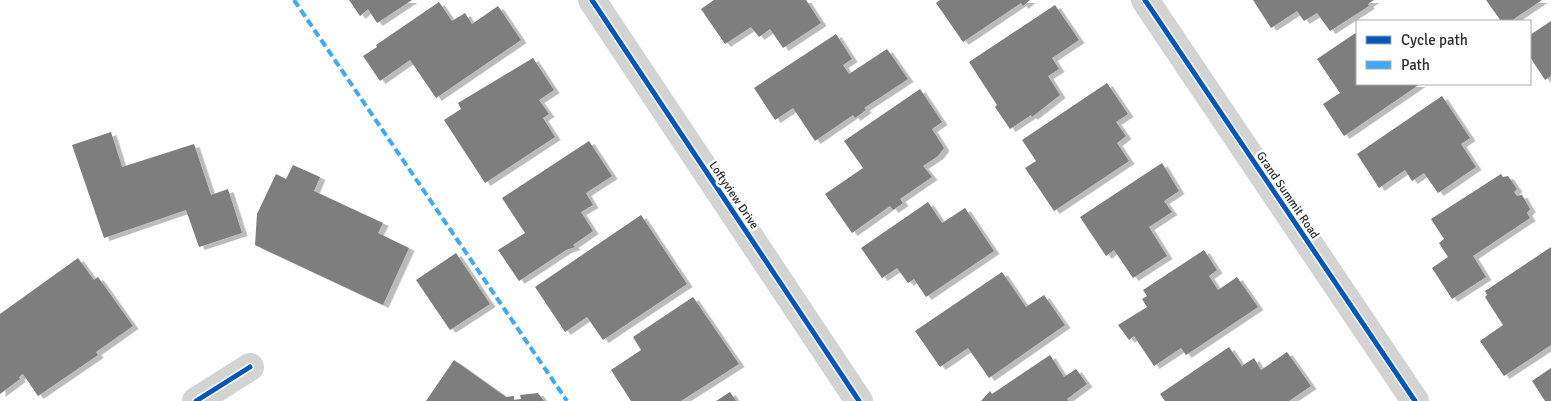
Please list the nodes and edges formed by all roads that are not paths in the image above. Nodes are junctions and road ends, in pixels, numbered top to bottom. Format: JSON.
{"nodes":[{"id":1,"x":592,"y":0,"type":"edge"},
{"id":2,"x":1145,"y":0,"type":"edge"},
{"id":3,"x":250,"y":367,"type":"dead end"},
{"id":4,"x":196,"y":401,"type":"edge"},
{"id":5,"x":859,"y":401,"type":"edge"},
{"id":6,"x":1415,"y":401,"type":"edge"}],
"edges":[{"from":1,"to":5,"type":"street","name":"Loftyview Drive"},
{"from":2,"to":6,"type":"street","name":"Grand Summit Road"},
{"from":3,"to":4,"type":"street"}]}
